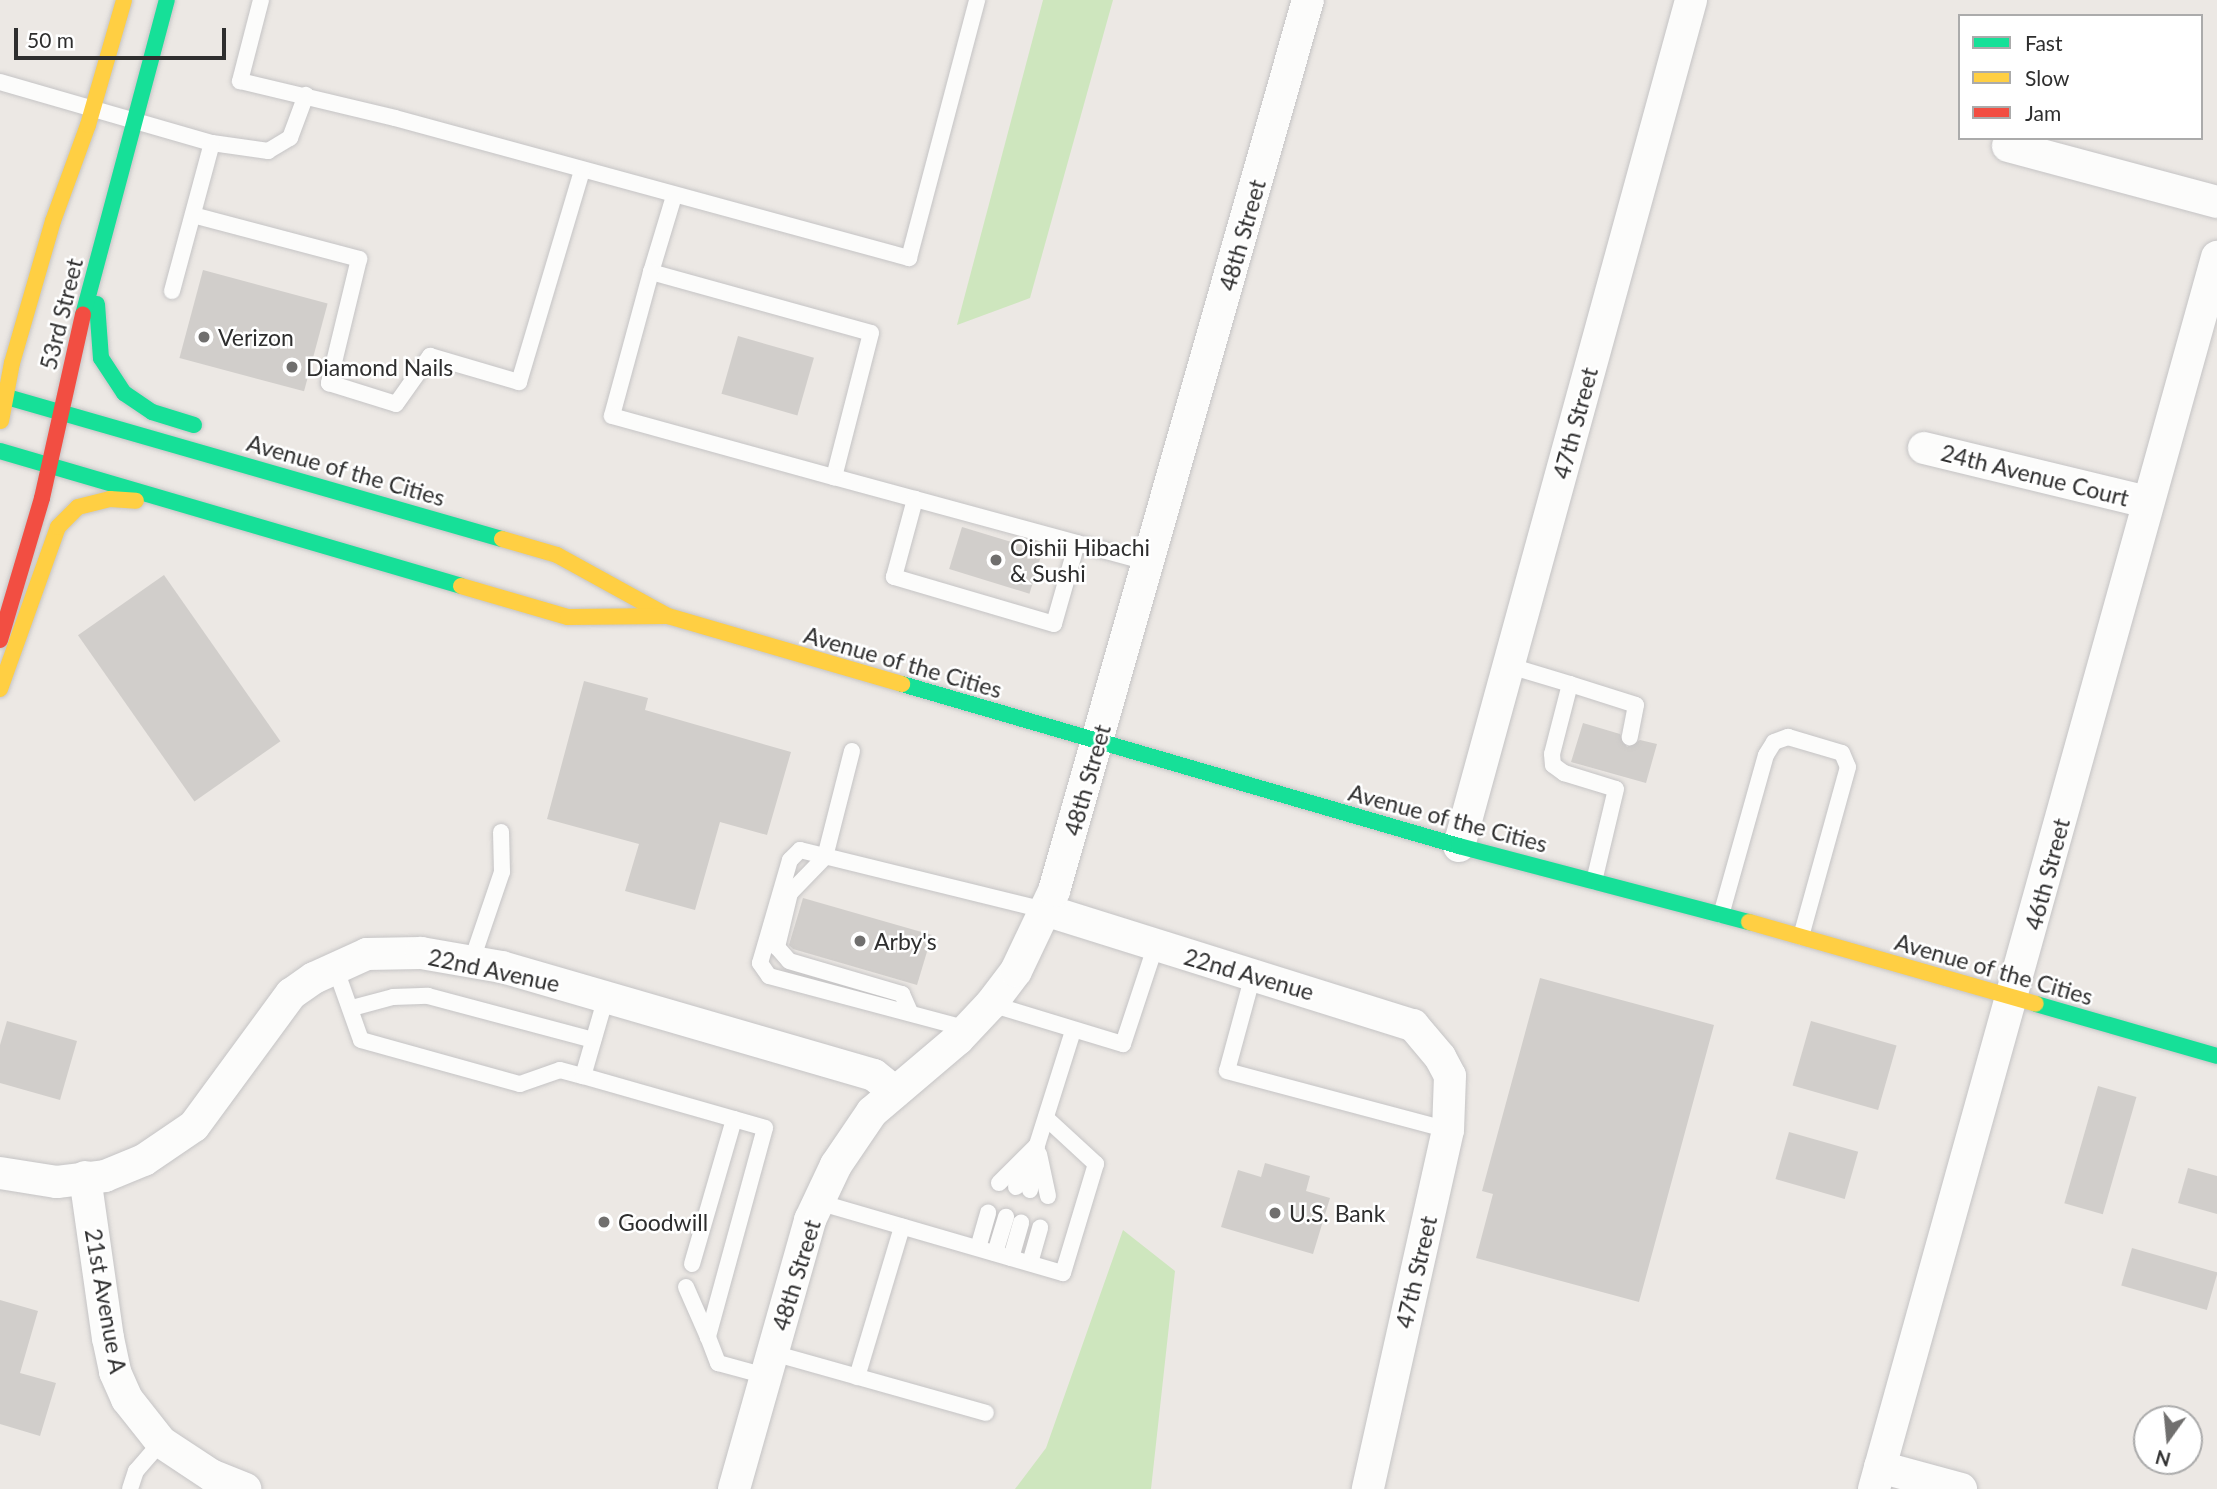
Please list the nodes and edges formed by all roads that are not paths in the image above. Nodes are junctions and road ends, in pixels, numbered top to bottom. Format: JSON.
{"nodes":[{"id":1,"x":124,"y":0,"type":"edge"},
{"id":2,"x":167,"y":0,"type":"edge"},
{"id":3,"x":261,"y":0,"type":"edge"},
{"id":4,"x":977,"y":0,"type":"edge"},
{"id":5,"x":1308,"y":0,"type":"edge"},
{"id":6,"x":1691,"y":0,"type":"edge"},
{"id":7,"x":0,"y":82,"type":"edge"},
{"id":8,"x":306,"y":95,"type":"junction"},
{"id":9,"x":94,"y":105,"type":"junction"},
{"id":10,"x":137,"y":120,"type":"junction"},
{"id":11,"x":212,"y":143,"type":"junction"},
{"id":12,"x":2008,"y":146,"type":"dead end"},
{"id":13,"x":582,"y":171,"type":"junction"},
{"id":14,"x":674,"y":196,"type":"junction"},
{"id":15,"x":2217,"y":202,"type":"edge"},
{"id":16,"x":193,"y":215,"type":"junction"},
{"id":17,"x":100,"y":252,"type":"junction"},
{"id":18,"x":2217,"y":257,"type":"edge"},
{"id":19,"x":651,"y":272,"type":"junction"},
{"id":20,"x":37,"y":276,"type":"junction"},
{"id":21,"x":172,"y":291,"type":"dead end"},
{"id":22,"x":2213,"y":291,"type":"edge"},
{"id":23,"x":0,"y":349,"type":"edge"},
{"id":24,"x":3,"y":396,"type":"edge"},
{"id":25,"x":61,"y":412,"type":"junction"},
{"id":26,"x":0,"y":426,"type":"edge"},
{"id":27,"x":210,"y":430,"type":"dead end"},
{"id":28,"x":1924,"y":448,"type":"dead end"},
{"id":29,"x":0,"y":451,"type":"edge"},
{"id":30,"x":49,"y":466,"type":"junction"},
{"id":31,"x":834,"y":477,"type":"junction"},
{"id":32,"x":424,"y":498,"type":"dead end"},
{"id":33,"x":915,"y":499,"type":"junction"},
{"id":34,"x":2147,"y":502,"type":"junction"},
{"id":35,"x":180,"y":504,"type":"junction"},
{"id":36,"x":1077,"y":543,"type":"junction"},
{"id":37,"x":557,"y":555,"type":"junction"},
{"id":38,"x":1150,"y":563,"type":"junction"},
{"id":39,"x":668,"y":616,"type":"junction"},
{"id":40,"x":0,"y":640,"type":"edge"},
{"id":41,"x":1510,"y":666,"type":"junction"},
{"id":42,"x":1570,"y":684,"type":"junction"},
{"id":43,"x":0,"y":689,"type":"edge"},
{"id":44,"x":1630,"y":737,"type":"dead end"},
{"id":45,"x":1097,"y":743,"type":"junction"},
{"id":46,"x":852,"y":751,"type":"dead end"},
{"id":47,"x":501,"y":832,"type":"dead end"},
{"id":48,"x":1459,"y":846,"type":"junction"},
{"id":49,"x":825,"y":857,"type":"junction"},
{"id":50,"x":1594,"y":882,"type":"junction"},
{"id":51,"x":1045,"y":910,"type":"junction"},
{"id":52,"x":1721,"y":915,"type":"junction"},
{"id":53,"x":1801,"y":937,"type":"junction"},
{"id":54,"x":1155,"y":947,"type":"junction"},
{"id":55,"x":472,"y":960,"type":"junction"},
{"id":56,"x":335,"y":967,"type":"junction"},
{"id":57,"x":1253,"y":975,"type":"junction"},
{"id":58,"x":606,"y":997,"type":"junction"},
{"id":59,"x":2012,"y":998,"type":"junction"},
{"id":60,"x":991,"y":1004,"type":"junction"},
{"id":61,"x":352,"y":1008,"type":"junction"},
{"id":62,"x":910,"y":1012,"type":"junction"},
{"id":63,"x":968,"y":1029,"type":"junction"},
{"id":64,"x":1073,"y":1031,"type":"junction"},
{"id":65,"x":593,"y":1040,"type":"junction"},
{"id":66,"x":2217,"y":1056,"type":"edge"},
{"id":67,"x":1440,"y":1057,"type":"joint"},
{"id":68,"x":583,"y":1076,"type":"junction"},
{"id":69,"x":895,"y":1092,"type":"junction"},
{"id":70,"x":1046,"y":1118,"type":"junction"},
{"id":71,"x":734,"y":1119,"type":"junction"},
{"id":72,"x":1448,"y":1130,"type":"junction"},
{"id":73,"x":1037,"y":1145,"type":"junction"},
{"id":74,"x":0,"y":1173,"type":"edge"},
{"id":75,"x":85,"y":1177,"type":"junction"},
{"id":76,"x":999,"y":1183,"type":"dead end"},
{"id":77,"x":1023,"y":1189,"type":"dead end"},
{"id":78,"x":1048,"y":1196,"type":"dead end"},
{"id":79,"x":818,"y":1202,"type":"junction"},
{"id":80,"x":988,"y":1212,"type":"dead end"},
{"id":81,"x":1014,"y":1219,"type":"dead end"},
{"id":82,"x":902,"y":1227,"type":"junction"},
{"id":83,"x":1040,"y":1227,"type":"dead end"},
{"id":84,"x":978,"y":1248,"type":"junction"},
{"id":85,"x":1003,"y":1255,"type":"junction"},
{"id":86,"x":1030,"y":1263,"type":"junction"},
{"id":87,"x":692,"y":1264,"type":"dead end"},
{"id":88,"x":686,"y":1287,"type":"dead end"},
{"id":89,"x":708,"y":1338,"type":"junction"},
{"id":90,"x":769,"y":1364,"type":"junction"},
{"id":91,"x":857,"y":1377,"type":"junction"},
{"id":92,"x":986,"y":1413,"type":"dead end"},
{"id":93,"x":161,"y":1442,"type":"junction"},
{"id":94,"x":1877,"y":1478,"type":"edge"},
{"id":95,"x":130,"y":1489,"type":"edge"},
{"id":96,"x":245,"y":1489,"type":"edge"},
{"id":97,"x":734,"y":1489,"type":"edge"},
{"id":98,"x":1368,"y":1489,"type":"edge"},
{"id":99,"x":1961,"y":1489,"type":"edge"}],
"edges":[{"from":1,"to":9,"type":"main road","name":"53rd Street"},
{"from":2,"to":10,"type":"main road","name":"53rd Street"},
{"from":3,"to":8,"type":"lane"},
{"from":4,"to":14,"type":"lane"},
{"from":5,"to":38,"type":"street","name":"48th Street"},
{"from":6,"to":41,"type":"street","name":"47th Street"},
{"from":7,"to":9,"type":"lane"},
{"from":8,"to":11,"type":"lane"},
{"from":8,"to":13,"type":"lane"},
{"from":9,"to":10,"type":"lane"},
{"from":9,"to":20,"type":"main road","name":"53rd Street"},
{"from":10,"to":11,"type":"lane"},
{"from":10,"to":17,"type":"main road","name":"53rd Street"},
{"from":11,"to":16,"type":"lane"},
{"from":12,"to":15,"type":"street"},
{"from":13,"to":14,"type":"lane"},
{"from":13,"to":16,"type":"lane"},
{"from":14,"to":19,"type":"lane"},
{"from":16,"to":21,"type":"lane"},
{"from":17,"to":25,"type":"main road","name":"53rd Street"},
{"from":17,"to":27,"type":"main road"},
{"from":18,"to":22,"type":"street","name":"46th Street"},
{"from":19,"to":31,"type":"lane"},
{"from":19,"to":31,"type":"lane"},
{"from":20,"to":23,"type":"main road"},
{"from":20,"to":24,"type":"main road","name":"53rd Street"},
{"from":22,"to":34,"type":"street","name":"46th Street"},
{"from":24,"to":25,"type":"main road","name":"Avenue of the Cities"},
{"from":24,"to":26,"type":"main road","name":"53rd Street"},
{"from":25,"to":30,"type":"main road","name":"53rd Street"},
{"from":25,"to":37,"type":"main road","name":"Avenue of the Cities"},
{"from":28,"to":34,"type":"street","name":"24th Avenue Court"},
{"from":29,"to":30,"type":"main road","name":"Avenue of the Cities"},
{"from":30,"to":35,"type":"main road","name":"Avenue of the Cities"},
{"from":30,"to":40,"type":"main road","name":"53rd Street"},
{"from":31,"to":33,"type":"lane"},
{"from":32,"to":37,"type":"main road"},
{"from":33,"to":36,"type":"lane"},
{"from":33,"to":36,"type":"lane"},
{"from":34,"to":59,"type":"street","name":"46th Street"},
{"from":35,"to":39,"type":"main road","name":"Avenue of the Cities"},
{"from":35,"to":43,"type":"main road"},
{"from":36,"to":38,"type":"lane"},
{"from":37,"to":39,"type":"main road","name":"Avenue of the Cities"},
{"from":38,"to":45,"type":"street","name":"48th Street"},
{"from":39,"to":45,"type":"main road","name":"Avenue of the Cities"},
{"from":41,"to":42,"type":"lane"},
{"from":41,"to":48,"type":"street","name":"47th Street"},
{"from":42,"to":44,"type":"lane"},
{"from":42,"to":50,"type":"lane"},
{"from":45,"to":48,"type":"main road","name":"Avenue of the Cities"},
{"from":45,"to":51,"type":"street","name":"48th Street"},
{"from":46,"to":49,"type":"lane"},
{"from":47,"to":55,"type":"lane"},
{"from":48,"to":50,"type":"main road","name":"Avenue of the Cities"},
{"from":49,"to":51,"type":"lane"},
{"from":49,"to":62,"type":"lane"},
{"from":49,"to":62,"type":"lane"},
{"from":50,"to":52,"type":"main road","name":"Avenue of the Cities"},
{"from":51,"to":54,"type":"street","name":"22nd Avenue"},
{"from":51,"to":60,"type":"street","name":"48th Street"},
{"from":52,"to":53,"type":"main road","name":"Avenue of the Cities"},
{"from":52,"to":53,"type":"lane"},
{"from":53,"to":59,"type":"main road","name":"Avenue of the Cities"},
{"from":54,"to":57,"type":"street","name":"22nd Avenue"},
{"from":54,"to":64,"type":"lane"},
{"from":55,"to":56,"type":"street","name":"22nd Avenue"},
{"from":55,"to":58,"type":"street","name":"22nd Avenue"},
{"from":56,"to":61,"type":"lane"},
{"from":56,"to":75,"type":"street","name":"22nd Avenue"},
{"from":57,"to":67,"type":"street","name":"22nd Avenue"},
{"from":57,"to":72,"type":"lane"},
{"from":58,"to":65,"type":"lane"},
{"from":58,"to":69,"type":"street","name":"22nd Avenue"},
{"from":59,"to":66,"type":"main road","name":"Avenue of the Cities"},
{"from":59,"to":94,"type":"street","name":"46th Street"},
{"from":60,"to":63,"type":"street","name":"48th Street"},
{"from":60,"to":64,"type":"lane"},
{"from":61,"to":65,"type":"lane"},
{"from":61,"to":68,"type":"lane"},
{"from":62,"to":63,"type":"lane"},
{"from":63,"to":69,"type":"street","name":"48th Street"},
{"from":64,"to":70,"type":"lane"},
{"from":65,"to":68,"type":"lane"},
{"from":67,"to":72,"type":"street","name":"47th Street"},
{"from":68,"to":71,"type":"lane"},
{"from":69,"to":79,"type":"street","name":"48th Street"},
{"from":70,"to":73,"type":"lane"},
{"from":70,"to":86,"type":"lane"},
{"from":71,"to":87,"type":"lane"},
{"from":71,"to":89,"type":"lane"},
{"from":72,"to":98,"type":"street","name":"47th Street"},
{"from":73,"to":76,"type":"lane"},
{"from":73,"to":77,"type":"lane"},
{"from":73,"to":78,"type":"lane"},
{"from":74,"to":75,"type":"street","name":"22nd Avenue"},
{"from":75,"to":93,"type":"street","name":"21st Avenue A"},
{"from":79,"to":82,"type":"lane"},
{"from":79,"to":90,"type":"street","name":"48th Street"},
{"from":80,"to":84,"type":"lane"},
{"from":81,"to":85,"type":"lane"},
{"from":82,"to":84,"type":"lane"},
{"from":82,"to":91,"type":"lane"},
{"from":83,"to":86,"type":"lane"},
{"from":84,"to":85,"type":"lane"},
{"from":85,"to":86,"type":"lane"},
{"from":88,"to":89,"type":"lane"},
{"from":89,"to":90,"type":"lane"},
{"from":90,"to":91,"type":"lane"},
{"from":90,"to":97,"type":"street","name":"48th Street"},
{"from":91,"to":92,"type":"lane"},
{"from":93,"to":95,"type":"lane"},
{"from":93,"to":96,"type":"street","name":"21st Avenue A"},
{"from":94,"to":99,"type":"street"}]}
